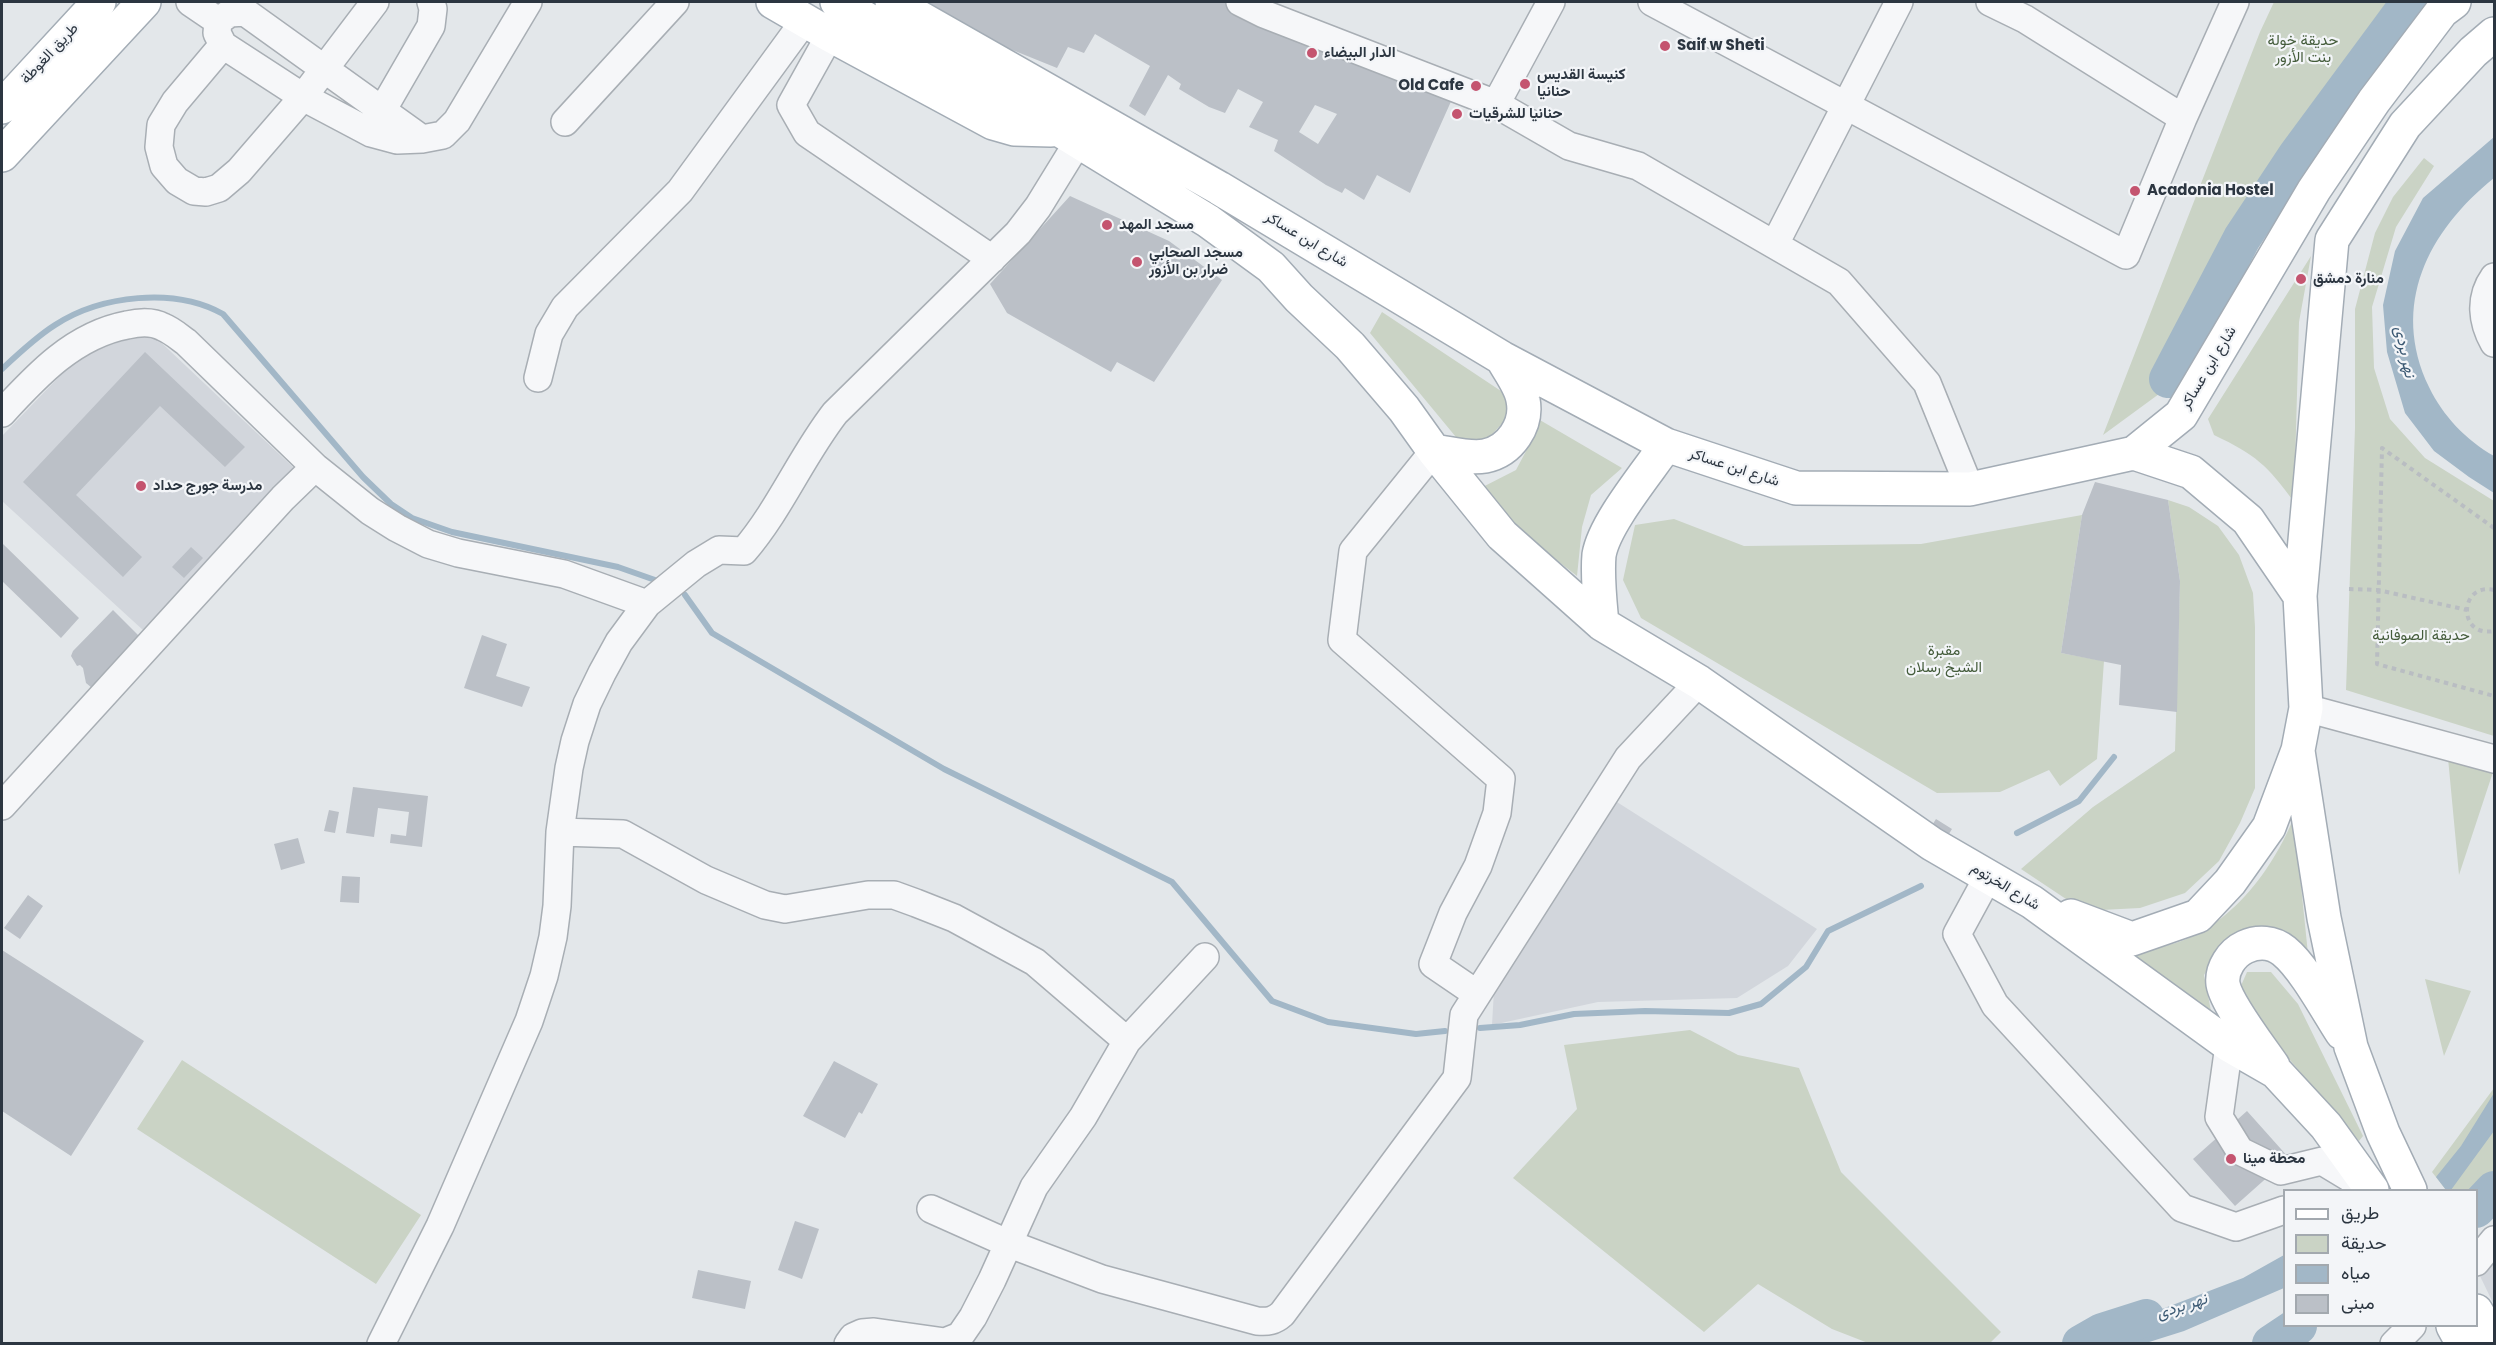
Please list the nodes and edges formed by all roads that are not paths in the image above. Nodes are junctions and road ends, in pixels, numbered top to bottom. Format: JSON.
{"nodes":[{"id":1,"x":99,"y":2,"type":"edge"},
{"id":2,"x":144,"y":2,"type":"edge"},
{"id":3,"x":190,"y":2,"type":"edge"},
{"id":4,"x":375,"y":2,"type":"edge"},
{"id":5,"x":431,"y":2,"type":"edge"},
{"id":6,"x":528,"y":2,"type":"edge"},
{"id":7,"x":675,"y":2,"type":"edge"},
{"id":8,"x":773,"y":2,"type":"edge"},
{"id":9,"x":837,"y":2,"type":"edge"},
{"id":10,"x":892,"y":2,"type":"edge"},
{"id":11,"x":1240,"y":2,"type":"edge"},
{"id":12,"x":1551,"y":2,"type":"edge"},
{"id":13,"x":1652,"y":2,"type":"edge"},
{"id":14,"x":1899,"y":2,"type":"edge"},
{"id":15,"x":1990,"y":2,"type":"edge"},
{"id":16,"x":2235,"y":2,"type":"edge"},
{"id":17,"x":2454,"y":2,"type":"edge"},
{"id":18,"x":249,"y":7,"type":"edge"},
{"id":19,"x":2029,"y":10,"type":"edge"},
{"id":20,"x":818,"y":28,"type":"junction"},
{"id":21,"x":220,"y":33,"type":"junction"},
{"id":22,"x":2494,"y":34,"type":"edge"},
{"id":23,"x":324,"y":70,"type":"junction"},
{"id":24,"x":303,"y":98,"type":"junction"},
{"id":25,"x":1496,"y":104,"type":"junction"},
{"id":26,"x":1846,"y":104,"type":"junction"},
{"id":27,"x":2,"y":106,"type":"edge"},
{"id":28,"x":383,"y":109,"type":"junction"},
{"id":29,"x":2183,"y":118,"type":"junction"},
{"id":30,"x":565,"y":122,"type":"dead end"},
{"id":31,"x":1068,"y":136,"type":"junction"},
{"id":32,"x":422,"y":139,"type":"junction"},
{"id":33,"x":2,"y":155,"type":"edge"},
{"id":34,"x":1775,"y":244,"type":"junction"},
{"id":35,"x":992,"y":259,"type":"junction"},
{"id":36,"x":2494,"y":277,"type":"edge"},
{"id":37,"x":2494,"y":343,"type":"edge"},
{"id":38,"x":1502,"y":358,"type":"junction"},
{"id":39,"x":538,"y":378,"type":"dead end"},
{"id":40,"x":2,"y":413,"type":"edge"},
{"id":41,"x":1666,"y":445,"type":"junction"},
{"id":42,"x":1434,"y":450,"type":"junction"},
{"id":43,"x":2134,"y":453,"type":"junction"},
{"id":44,"x":315,"y":467,"type":"junction"},
{"id":45,"x":1970,"y":489,"type":"junction"},
{"id":46,"x":2300,"y":596,"type":"junction"},
{"id":47,"x":647,"y":604,"type":"junction"},
{"id":48,"x":1602,"y":624,"type":"junction"},
{"id":49,"x":1699,"y":682,"type":"junction"},
{"id":50,"x":2306,"y":708,"type":"junction"},
{"id":51,"x":2298,"y":750,"type":"junction"},
{"id":52,"x":2494,"y":759,"type":"edge"},
{"id":53,"x":2,"y":806,"type":"edge"},
{"id":54,"x":560,"y":832,"type":"junction"},
{"id":55,"x":1988,"y":877,"type":"junction"},
{"id":56,"x":2032,"y":902,"type":"junction"},
{"id":57,"x":1206,"y":957,"type":"dead end"},
{"id":58,"x":1477,"y":994,"type":"junction"},
{"id":59,"x":1127,"y":1041,"type":"junction"},
{"id":60,"x":2229,"y":1045,"type":"junction"},
{"id":61,"x":2351,"y":1047,"type":"junction"},
{"id":62,"x":2276,"y":1072,"type":"junction"},
{"id":63,"x":2368,"y":1189,"type":"edge"},
{"id":64,"x":2370,"y":1189,"type":"edge"},
{"id":65,"x":2409,"y":1189,"type":"edge"},
{"id":66,"x":931,"y":1209,"type":"dead end"},
{"id":67,"x":2283,"y":1210,"type":"edge"},
{"id":68,"x":2494,"y":1240,"type":"edge"},
{"id":69,"x":1007,"y":1243,"type":"junction"},
{"id":70,"x":2478,"y":1260,"type":"edge"},
{"id":71,"x":2411,"y":1327,"type":"edge"},
{"id":72,"x":2458,"y":1327,"type":"edge"},
{"id":73,"x":2484,"y":1332,"type":"edge"},
{"id":74,"x":381,"y":1344,"type":"edge"},
{"id":75,"x":848,"y":1344,"type":"edge"},
{"id":76,"x":2394,"y":1344,"type":"edge"}],
"edges":[{"from":1,"to":27,"type":"main road","name":"طريق الغوطة"},
{"from":2,"to":33,"type":"main road"},
{"from":3,"to":21,"type":"street"},
{"from":4,"to":23,"type":"street"},
{"from":5,"to":28,"type":"street"},
{"from":6,"to":32,"type":"street"},
{"from":7,"to":30,"type":"street"},
{"from":8,"to":20,"type":"main road"},
{"from":9,"to":31,"type":"main road"},
{"from":10,"to":38,"type":"main road","name":"شارع ابن عساكر"},
{"from":11,"to":25,"type":"street"},
{"from":12,"to":25,"type":"street"},
{"from":13,"to":26,"type":"street"},
{"from":14,"to":26,"type":"street"},
{"from":15,"to":19,"type":"street"},
{"from":16,"to":29,"type":"street"},
{"from":17,"to":43,"type":"main road","name":"شارع ابن عساكر"},
{"from":18,"to":21,"type":"street"},
{"from":18,"to":23,"type":"street"},
{"from":19,"to":29,"type":"street"},
{"from":20,"to":31,"type":"main road"},
{"from":20,"to":35,"type":"street"},
{"from":20,"to":39,"type":"street"},
{"from":21,"to":24,"type":"street"},
{"from":21,"to":24,"type":"street"},
{"from":22,"to":46,"type":"main road"},
{"from":23,"to":24,"type":"street"},
{"from":23,"to":28,"type":"street"},
{"from":24,"to":32,"type":"street"},
{"from":25,"to":34,"type":"street"},
{"from":26,"to":29,"type":"street"},
{"from":26,"to":34,"type":"street"},
{"from":28,"to":32,"type":"street"},
{"from":31,"to":35,"type":"street"},
{"from":31,"to":42,"type":"main road"},
{"from":34,"to":45,"type":"street"},
{"from":35,"to":47,"type":"street"},
{"from":36,"to":37,"type":"street"},
{"from":38,"to":41,"type":"main road","name":"شارع ابن عساكر"},
{"from":38,"to":42,"type":"main road"},
{"from":40,"to":44,"type":"street"},
{"from":41,"to":45,"type":"main road","name":"شارع ابن عساكر"},
{"from":41,"to":48,"type":"main road"},
{"from":42,"to":48,"type":"main road"},
{"from":42,"to":58,"type":"street"},
{"from":43,"to":45,"type":"main road","name":"شارع ابن عساكر"},
{"from":43,"to":46,"type":"main road"},
{"from":44,"to":47,"type":"street"},
{"from":44,"to":53,"type":"street"},
{"from":46,"to":50,"type":"main road"},
{"from":47,"to":54,"type":"street"},
{"from":48,"to":49,"type":"main road","name":"شارع الخرتوم"},
{"from":49,"to":55,"type":"main road","name":"شارع الخرتوم"},
{"from":49,"to":58,"type":"street"},
{"from":50,"to":51,"type":"main road"},
{"from":50,"to":52,"type":"street"},
{"from":51,"to":56,"type":"main road"},
{"from":51,"to":61,"type":"main road"},
{"from":54,"to":59,"type":"street"},
{"from":54,"to":74,"type":"street"},
{"from":55,"to":56,"type":"main road","name":"شارع الخرتوم"},
{"from":55,"to":67,"type":"street"},
{"from":56,"to":60,"type":"main road","name":"شارع الخرتوم"},
{"from":57,"to":59,"type":"street"},
{"from":58,"to":69,"type":"street"},
{"from":59,"to":69,"type":"street"},
{"from":60,"to":62,"type":"main road","name":"شارع الخرتوم"},
{"from":60,"to":63,"type":"street"},
{"from":61,"to":62,"type":"main road"},
{"from":61,"to":65,"type":"main road"},
{"from":62,"to":64,"type":"main road","name":"شارع الخرتوم"},
{"from":66,"to":69,"type":"street"},
{"from":68,"to":70,"type":"street"},
{"from":69,"to":75,"type":"street"},
{"from":71,"to":76,"type":"street"},
{"from":72,"to":73,"type":"main road"}]}
